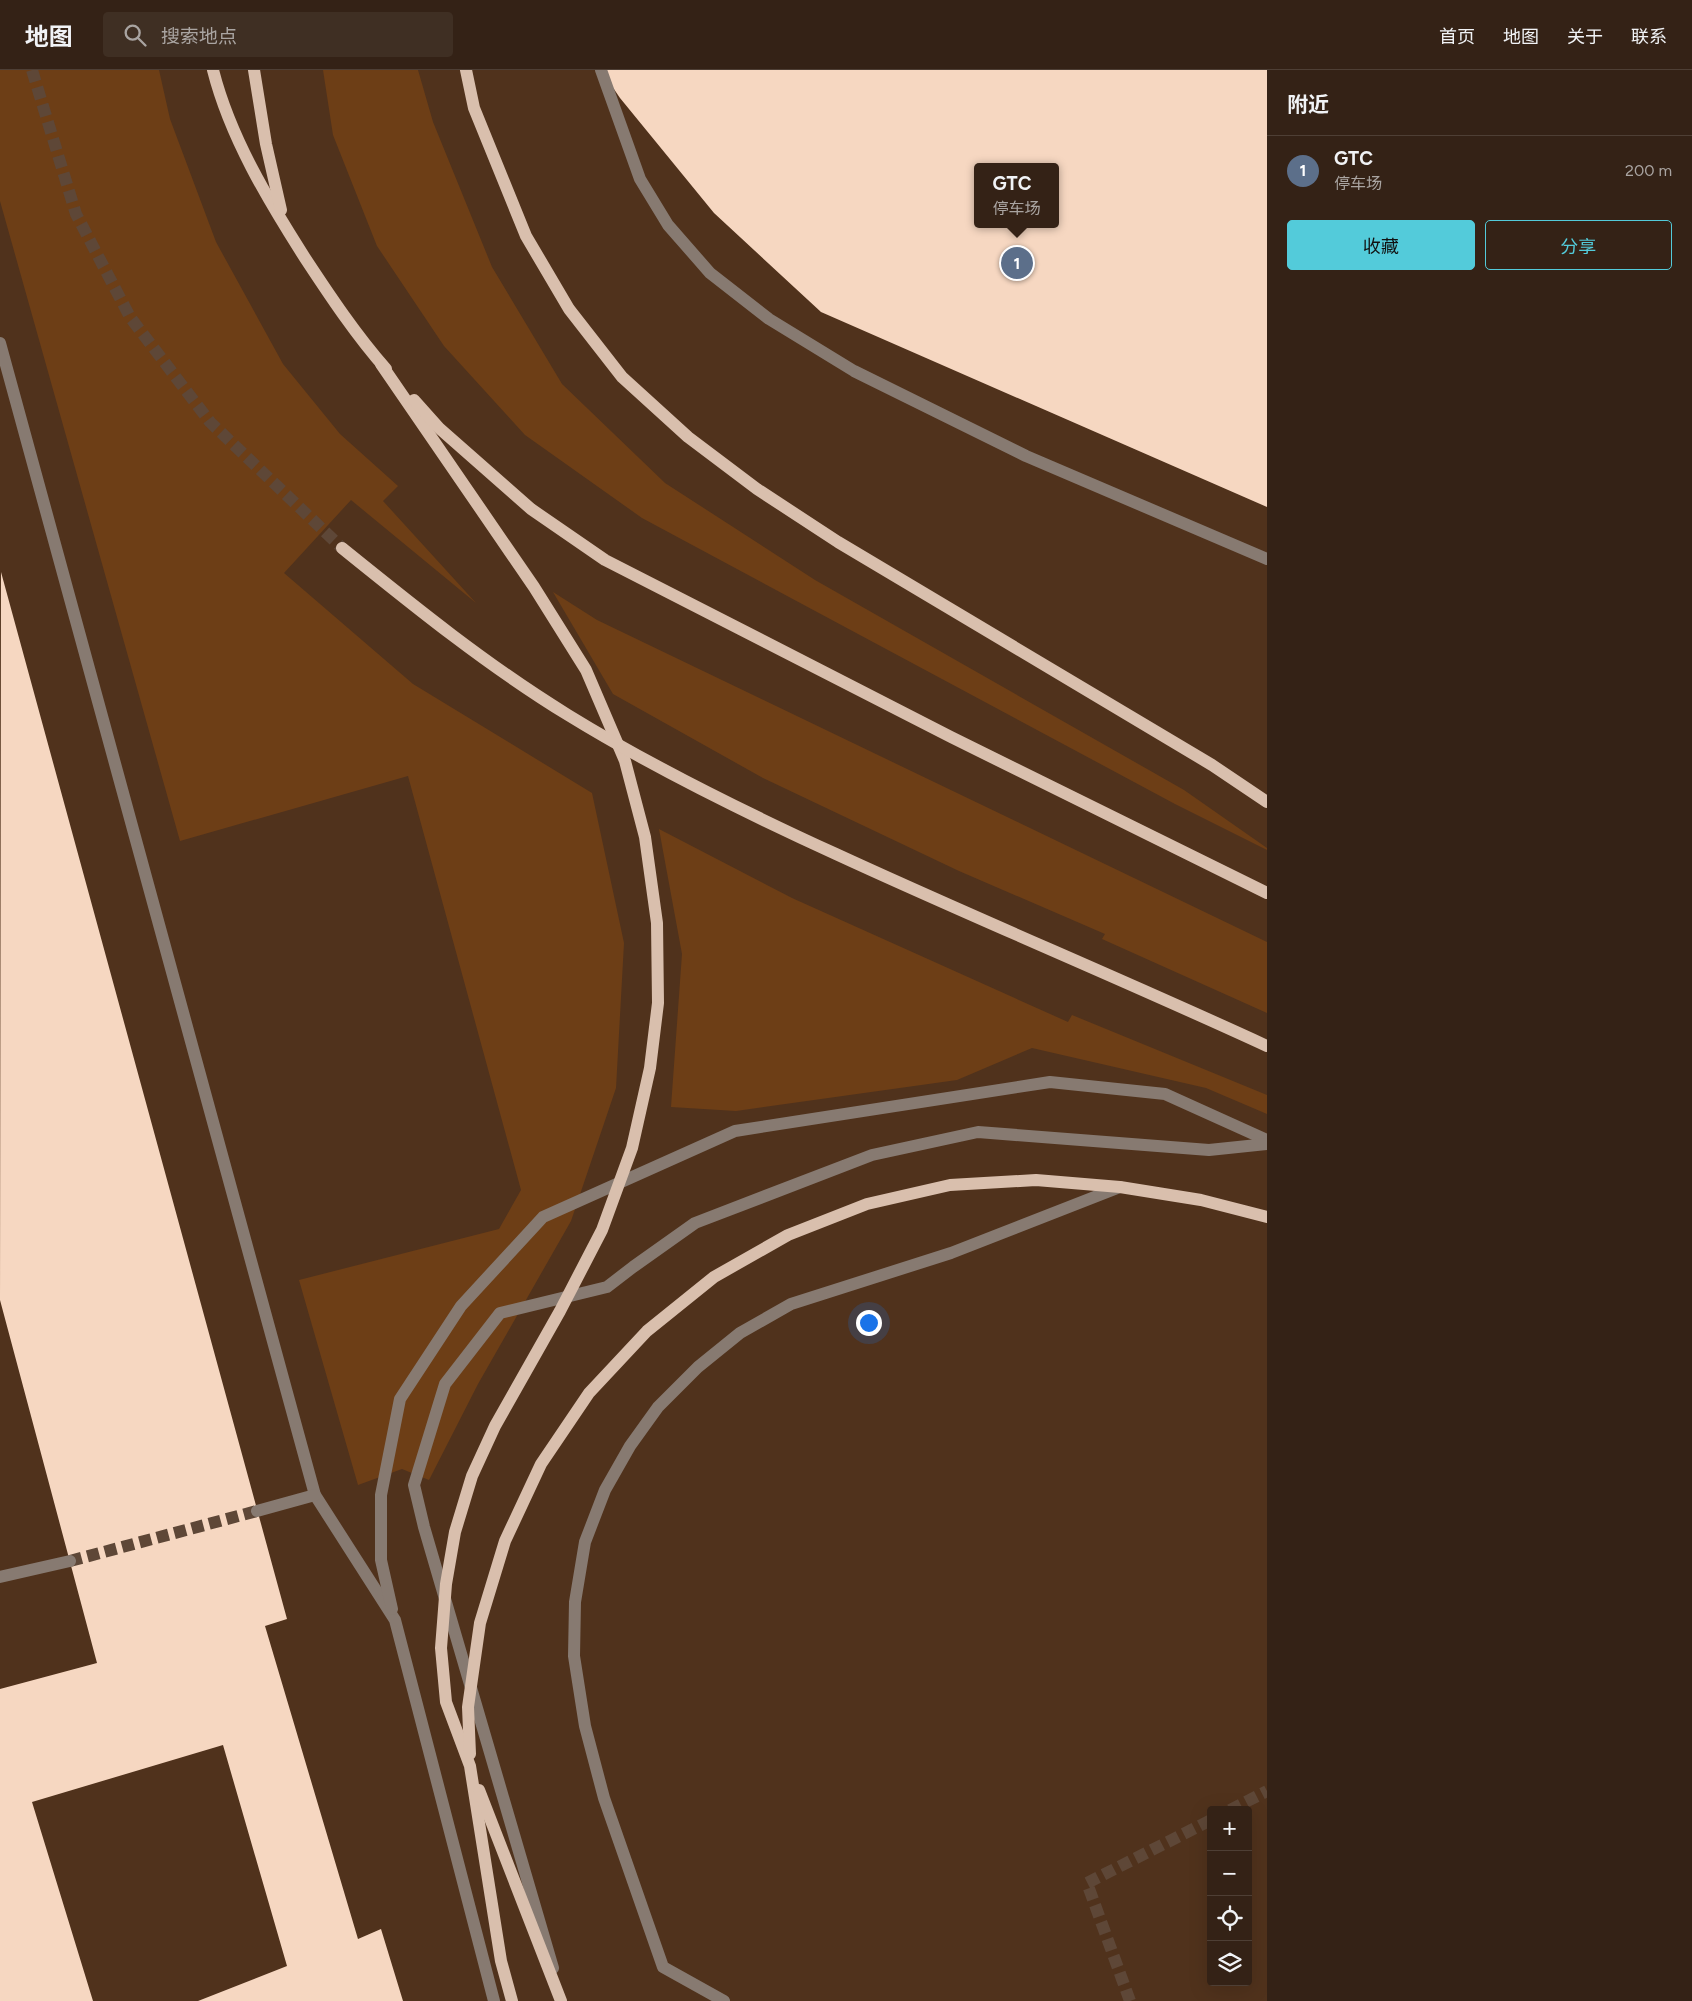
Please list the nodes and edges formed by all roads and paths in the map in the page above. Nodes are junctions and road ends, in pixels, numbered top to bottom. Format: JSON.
{"nodes":[{"id":1,"x":213,"y":70,"type":"edge"},
{"id":2,"x":254,"y":70,"type":"edge"},
{"id":3,"x":466,"y":70,"type":"edge"},
{"id":4,"x":601,"y":70,"type":"edge"},
{"id":5,"x":285,"y":225,"type":"junction"},
{"id":6,"x":0,"y":343,"type":"edge"},
{"id":7,"x":381,"y":364,"type":"junction"},
{"id":8,"x":342,"y":548,"type":"tunnel mouth"},
{"id":9,"x":1267,"y":559,"type":"edge"},
{"id":10,"x":1267,"y":802,"type":"edge"},
{"id":11,"x":1267,"y":893,"type":"edge"},
{"id":12,"x":1267,"y":1046,"type":"edge"},
{"id":13,"x":1267,"y":1142,"type":"edge"},
{"id":14,"x":1120,"y":1187,"type":"junction"},
{"id":15,"x":1267,"y":1217,"type":"edge"},
{"id":16,"x":315,"y":1495,"type":"junction"},
{"id":17,"x":257,"y":1511,"type":"tunnel mouth"},
{"id":18,"x":70,"y":1561,"type":"tunnel mouth"},
{"id":19,"x":0,"y":1577,"type":"edge"},
{"id":20,"x":395,"y":1620,"type":"junction"},
{"id":21,"x":470,"y":1766,"type":"junction"},
{"id":22,"x":494,"y":2001,"type":"edge"},
{"id":23,"x":512,"y":2001,"type":"edge"},
{"id":24,"x":562,"y":2001,"type":"edge"},
{"id":25,"x":724,"y":2001,"type":"edge"}],
"edges":[{"from":1,"to":5,"type":"main road"},
{"from":2,"to":5,"type":"main road"},
{"from":3,"to":10,"type":"main road"},
{"from":4,"to":9,"type":"street"},
{"from":5,"to":7,"type":"main road"},
{"from":6,"to":16,"type":"street"},
{"from":7,"to":11,"type":"main road"},
{"from":7,"to":21,"type":"main road"},
{"from":8,"to":12,"type":"main road"},
{"from":13,"to":20,"type":"street"},
{"from":13,"to":24,"type":"street"},
{"from":14,"to":15,"type":"main road"},
{"from":14,"to":21,"type":"main road"},
{"from":14,"to":25,"type":"street"},
{"from":16,"to":17,"type":"street"},
{"from":16,"to":20,"type":"street"},
{"from":18,"to":19,"type":"street"},
{"from":20,"to":22,"type":"street"},
{"from":21,"to":23,"type":"main road"},
{"from":21,"to":24,"type":"main road"}]}
